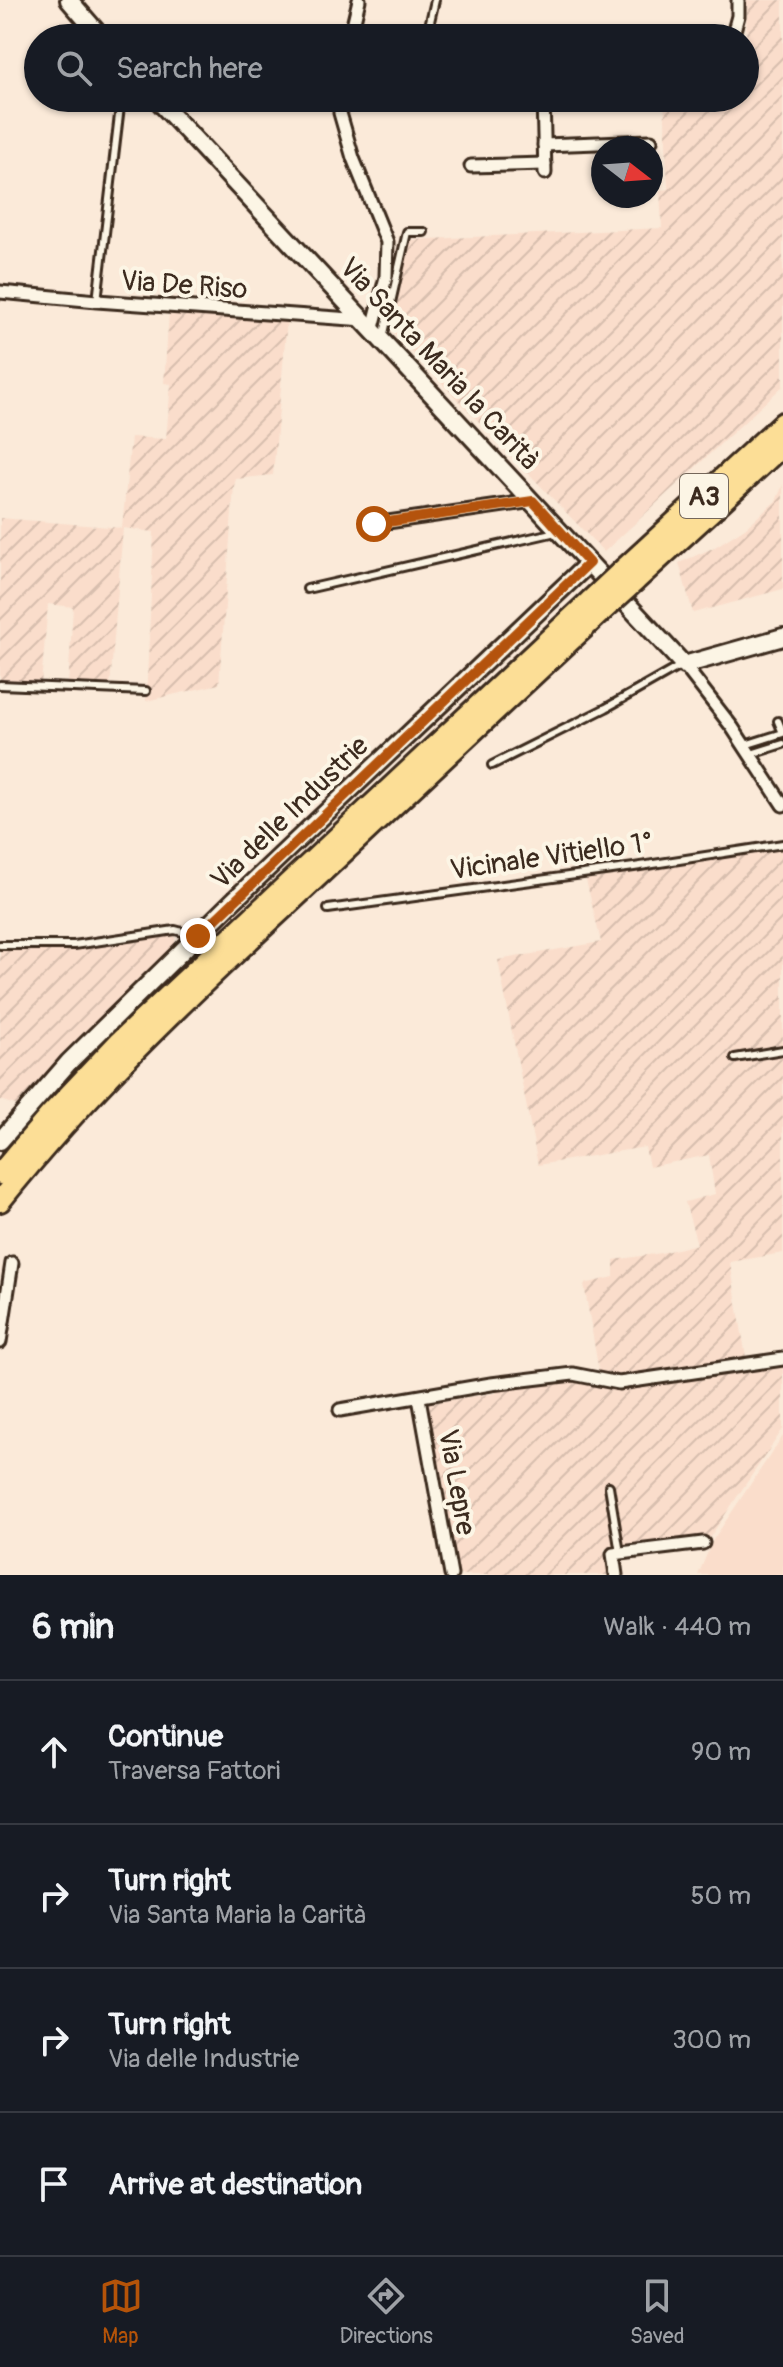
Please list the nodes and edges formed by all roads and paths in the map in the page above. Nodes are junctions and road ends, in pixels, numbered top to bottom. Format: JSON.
{"nodes":[{"id":1,"x":69,"y":0,"type":"edge"},
{"id":2,"x":359,"y":0,"type":"edge"},
{"id":3,"x":435,"y":0,"type":"edge"},
{"id":4,"x":738,"y":0,"type":"edge"},
{"id":5,"x":90,"y":24,"type":"edge"},
{"id":6,"x":353,"y":24,"type":"edge"},
{"id":7,"x":429,"y":24,"type":"edge"},
{"id":8,"x":736,"y":24,"type":"edge"},
{"id":9,"x":119,"y":112,"type":"edge"},
{"id":10,"x":169,"y":112,"type":"edge"},
{"id":11,"x":340,"y":112,"type":"edge"},
{"id":12,"x":543,"y":112,"type":"edge"},
{"id":13,"x":591,"y":143,"type":"edge"},
{"id":14,"x":544,"y":145,"type":"junction"},
{"id":15,"x":471,"y":166,"type":"dead end"},
{"id":16,"x":424,"y":232,"type":"dead end"},
{"id":17,"x":0,"y":292,"type":"edge"},
{"id":18,"x":97,"y":301,"type":"junction"},
{"id":19,"x":373,"y":329,"type":"junction"},
{"id":20,"x":783,"y":423,"type":"edge"},
{"id":21,"x":783,"y":445,"type":"edge"},
{"id":22,"x":533,"y":501,"type":"junction"},
{"id":23,"x":374,"y":524,"type":"dead end"},
{"id":24,"x":560,"y":531,"type":"junction"},
{"id":25,"x":589,"y":563,"type":"junction"},
{"id":26,"x":630,"y":574,"type":"junction"},
{"id":27,"x":307,"y":589,"type":"dead end"},
{"id":28,"x":596,"y":606,"type":"junction"},
{"id":29,"x":783,"y":637,"type":"edge"},
{"id":30,"x":684,"y":665,"type":"junction"},
{"id":31,"x":0,"y":685,"type":"edge"},
{"id":32,"x":146,"y":691,"type":"dead end"},
{"id":33,"x":778,"y":721,"type":"dead end"},
{"id":34,"x":783,"y":744,"type":"edge"},
{"id":35,"x":748,"y":750,"type":"junction"},
{"id":36,"x":492,"y":765,"type":"dead end"},
{"id":37,"x":783,"y":805,"type":"edge"},
{"id":38,"x":783,"y":844,"type":"edge"},
{"id":39,"x":328,"y":909,"type":"dead end"},
{"id":40,"x":198,"y":936,"type":"junction"},
{"id":41,"x":0,"y":945,"type":"edge"},
{"id":42,"x":783,"y":1051,"type":"edge"},
{"id":43,"x":735,"y":1058,"type":"dead end"},
{"id":44,"x":3,"y":1134,"type":"edge"},
{"id":45,"x":0,"y":1174,"type":"edge"},
{"id":46,"x":0,"y":1201,"type":"edge"},
{"id":47,"x":12,"y":1263,"type":"dead end"},
{"id":48,"x":0,"y":1342,"type":"edge"},
{"id":49,"x":783,"y":1359,"type":"edge"},
{"id":50,"x":419,"y":1398,"type":"junction"},
{"id":51,"x":340,"y":1410,"type":"dead end"},
{"id":52,"x":609,"y":1486,"type":"dead end"},
{"id":53,"x":703,"y":1543,"type":"dead end"},
{"id":54,"x":620,"y":1553,"type":"junction"},
{"id":55,"x":451,"y":1575,"type":"edge"},
{"id":56,"x":616,"y":1575,"type":"edge"}],
"edges":[{"from":1,"to":5,"type":"street"},
{"from":2,"to":6,"type":"street"},
{"from":3,"to":7,"type":"lane"},
{"from":4,"to":8,"type":"street"},
{"from":9,"to":18,"type":"lane"},
{"from":10,"to":19,"type":"street","name":"Via Santa Maria la Carità"},
{"from":11,"to":19,"type":"street"},
{"from":12,"to":14,"type":"street"},
{"from":13,"to":14,"type":"street"},
{"from":14,"to":15,"type":"street"},
{"from":16,"to":19,"type":"lane"},
{"from":17,"to":18,"type":"street","name":"Via De Riso"},
{"from":18,"to":19,"type":"street","name":"Via De Riso"},
{"from":19,"to":22,"type":"street","name":"Via Santa Maria la Carità"},
{"from":20,"to":26,"type":"highway","number":"A3"},
{"from":21,"to":26,"type":"highway","number":"A3"},
{"from":22,"to":23,"type":"street"},
{"from":22,"to":24,"type":"street","name":"Via Santa Maria la Carità"},
{"from":24,"to":25,"type":"street","name":"Via Santa Maria la Carità"},
{"from":24,"to":27,"type":"lane"},
{"from":25,"to":30,"type":"street","name":"Via Santa Maria la Carità"},
{"from":25,"to":40,"type":"street","name":"Via delle Industrie"},
{"from":26,"to":28,"type":"highway","number":"A3","bridge":true},
{"from":28,"to":45,"type":"highway","number":"A3"},
{"from":28,"to":46,"type":"highway","number":"A3"},
{"from":29,"to":30,"type":"street"},
{"from":30,"to":35,"type":"street"},
{"from":30,"to":36,"type":"lane"},
{"from":31,"to":32,"type":"lane"},
{"from":33,"to":35,"type":"lane"},
{"from":34,"to":35,"type":"lane"},
{"from":35,"to":37,"type":"street"},
{"from":38,"to":39,"type":"lane","name":"Vicinale Vitiello 1°"},
{"from":40,"to":41,"type":"lane"},
{"from":40,"to":44,"type":"street","name":"Via delle Industrie"},
{"from":42,"to":43,"type":"lane"},
{"from":47,"to":48,"type":"street"},
{"from":49,"to":50,"type":"street"},
{"from":50,"to":51,"type":"street"},
{"from":50,"to":55,"type":"street","name":"Via Lepre"},
{"from":52,"to":54,"type":"lane"},
{"from":53,"to":54,"type":"street"},
{"from":54,"to":56,"type":"street"}]}
